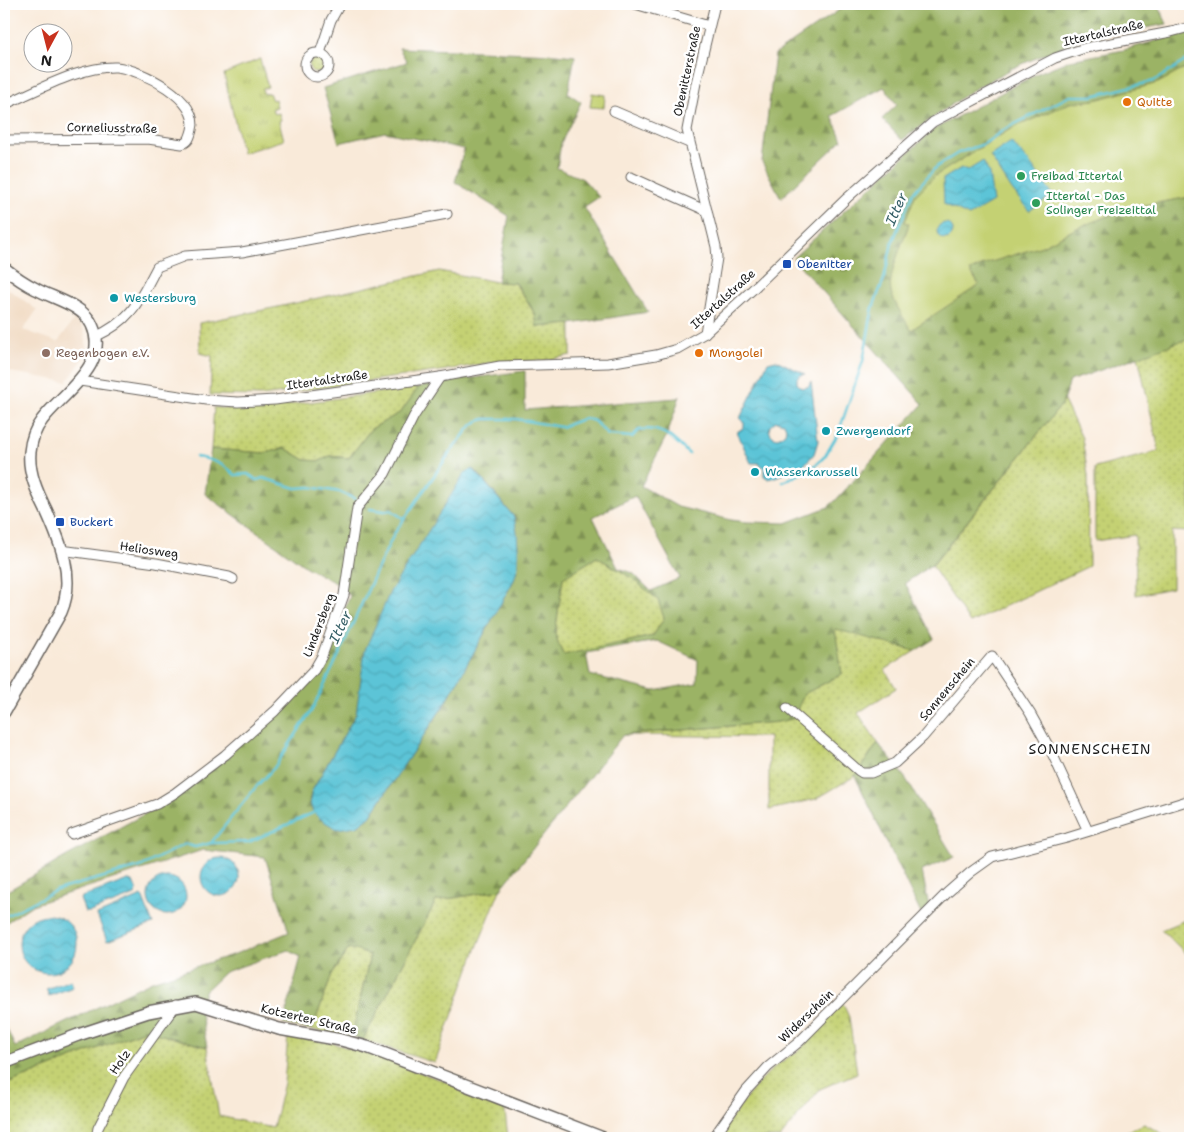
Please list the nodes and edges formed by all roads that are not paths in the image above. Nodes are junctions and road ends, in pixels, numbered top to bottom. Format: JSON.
{"nodes":[{"id":1,"x":340,"y":4,"type":"edge"},
{"id":2,"x":635,"y":4,"type":"edge"},
{"id":3,"x":716,"y":4,"type":"edge"},
{"id":4,"x":709,"y":26,"type":"junction"},
{"id":5,"x":1190,"y":27,"type":"edge"},
{"id":6,"x":320,"y":53,"type":"dead end"},
{"id":7,"x":4,"y":107,"type":"edge"},
{"id":8,"x":614,"y":111,"type":"dead end"},
{"id":9,"x":4,"y":140,"type":"edge"},
{"id":10,"x":689,"y":143,"type":"junction"},
{"id":11,"x":631,"y":177,"type":"dead end"},
{"id":12,"x":707,"y":211,"type":"junction"},
{"id":13,"x":447,"y":214,"type":"dead end"},
{"id":14,"x":4,"y":268,"type":"edge"},
{"id":15,"x":705,"y":333,"type":"junction"},
{"id":16,"x":95,"y":337,"type":"junction"},
{"id":17,"x":440,"y":377,"type":"junction"},
{"id":18,"x":80,"y":381,"type":"junction"},
{"id":19,"x":61,"y":550,"type":"junction"},
{"id":20,"x":232,"y":579,"type":"dead end"},
{"id":21,"x":787,"y":708,"type":"dead end"},
{"id":22,"x":4,"y":712,"type":"edge"},
{"id":23,"x":1190,"y":800,"type":"edge"},
{"id":24,"x":1088,"y":832,"type":"junction"},
{"id":25,"x":72,"y":834,"type":"dead end"},
{"id":26,"x":176,"y":1005,"type":"junction"},
{"id":27,"x":4,"y":1063,"type":"edge"},
{"id":28,"x":96,"y":1138,"type":"edge"},
{"id":29,"x":603,"y":1138,"type":"edge"},
{"id":30,"x":713,"y":1138,"type":"edge"}],
"edges":[{"from":1,"to":6,"type":"street"},
{"from":2,"to":4,"type":"street"},
{"from":3,"to":4,"type":"street","name":"Obenitterstraße"},
{"from":4,"to":10,"type":"street","name":"Obenitterstraße"},
{"from":5,"to":15,"type":"street","name":"Ittertalstraße"},
{"from":7,"to":9,"type":"street","name":"Corneliusstraße"},
{"from":8,"to":10,"type":"street","name":"Obenitterstraße"},
{"from":10,"to":12,"type":"street","name":"Obenitterstraße"},
{"from":11,"to":12,"type":"street"},
{"from":12,"to":15,"type":"street","name":"Obenitterstraße"},
{"from":13,"to":16,"type":"street"},
{"from":14,"to":16,"type":"street"},
{"from":15,"to":17,"type":"street","name":"Ittertalstraße"},
{"from":16,"to":18,"type":"street"},
{"from":17,"to":18,"type":"street","name":"Ittertalstraße"},
{"from":17,"to":25,"type":"street","name":"Lindersberg"},
{"from":18,"to":19,"type":"street"},
{"from":19,"to":20,"type":"street","name":"Heliosweg"},
{"from":19,"to":22,"type":"street"},
{"from":21,"to":24,"type":"street","name":"Sonnenschein"},
{"from":23,"to":24,"type":"street"},
{"from":24,"to":30,"type":"street","name":"Widerschein"},
{"from":26,"to":27,"type":"street","name":"Kotzerter Straße"},
{"from":26,"to":28,"type":"street","name":"Holz"},
{"from":26,"to":29,"type":"street","name":"Kotzerter Straße"}]}
